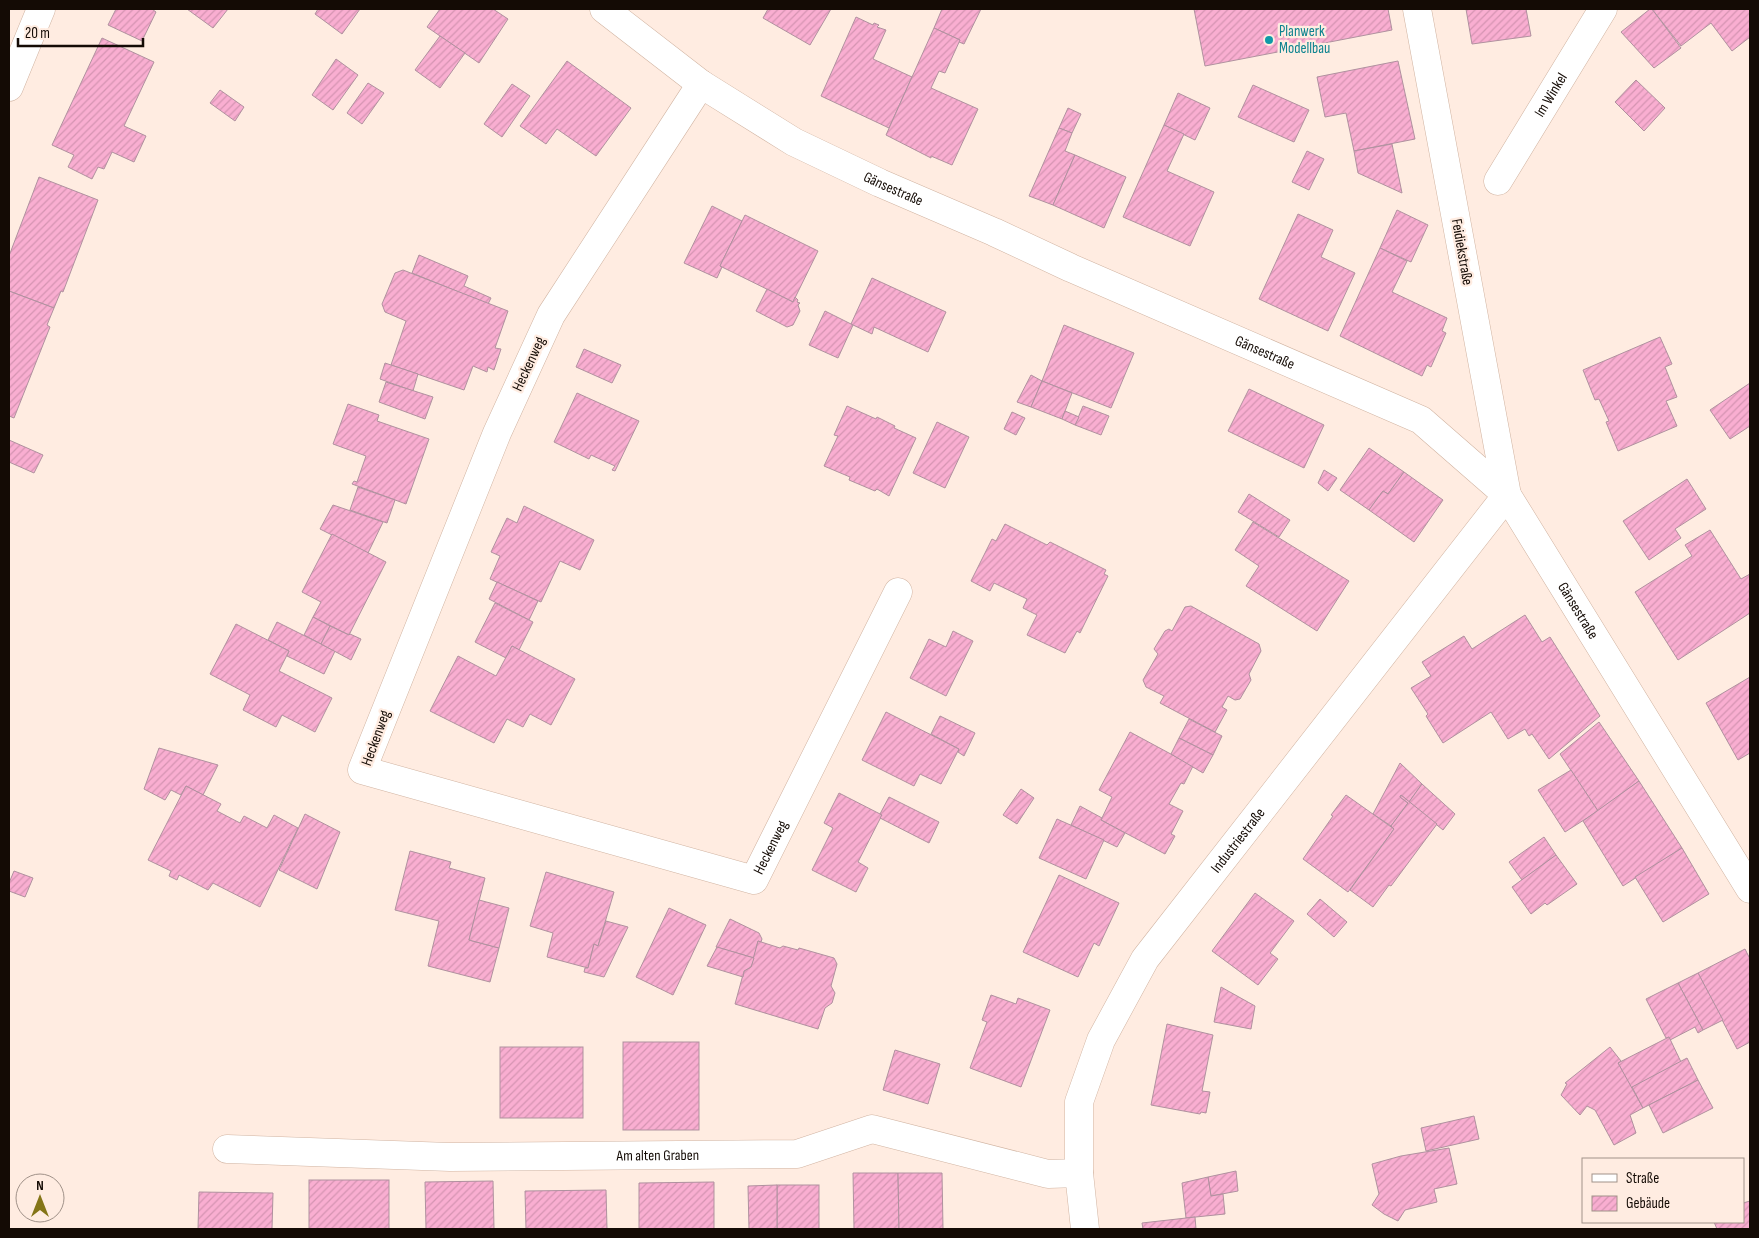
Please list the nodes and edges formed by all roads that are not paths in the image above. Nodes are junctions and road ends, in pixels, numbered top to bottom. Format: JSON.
{"nodes":[{"id":1,"x":41,"y":9,"type":"edge"},
{"id":2,"x":604,"y":9,"type":"edge"},
{"id":3,"x":1417,"y":9,"type":"edge"},
{"id":4,"x":1603,"y":9,"type":"edge"},
{"id":5,"x":701,"y":84,"type":"junction"},
{"id":6,"x":9,"y":87,"type":"edge"},
{"id":7,"x":1498,"y":181,"type":"dead end"},
{"id":8,"x":1507,"y":495,"type":"junction"},
{"id":9,"x":898,"y":592,"type":"dead end"},
{"id":10,"x":1750,"y":889,"type":"edge"},
{"id":11,"x":227,"y":1149,"type":"dead end"},
{"id":12,"x":1079,"y":1173,"type":"junction"},
{"id":13,"x":1085,"y":1229,"type":"edge"}],
"edges":[{"from":1,"to":6,"type":"street"},
{"from":2,"to":5,"type":"street","name":"Gänsestraße"},
{"from":3,"to":8,"type":"street","name":"Feidiekstraße"},
{"from":4,"to":7,"type":"street","name":"Im Winkel"},
{"from":5,"to":8,"type":"street","name":"Gänsestraße"},
{"from":5,"to":9,"type":"street","name":"Heckenweg"},
{"from":8,"to":10,"type":"street","name":"Gänsestraße"},
{"from":8,"to":12,"type":"street","name":"Industriestraße"},
{"from":11,"to":12,"type":"street","name":"Am alten Graben"},
{"from":12,"to":13,"type":"street","name":"Industriestraße"}]}
